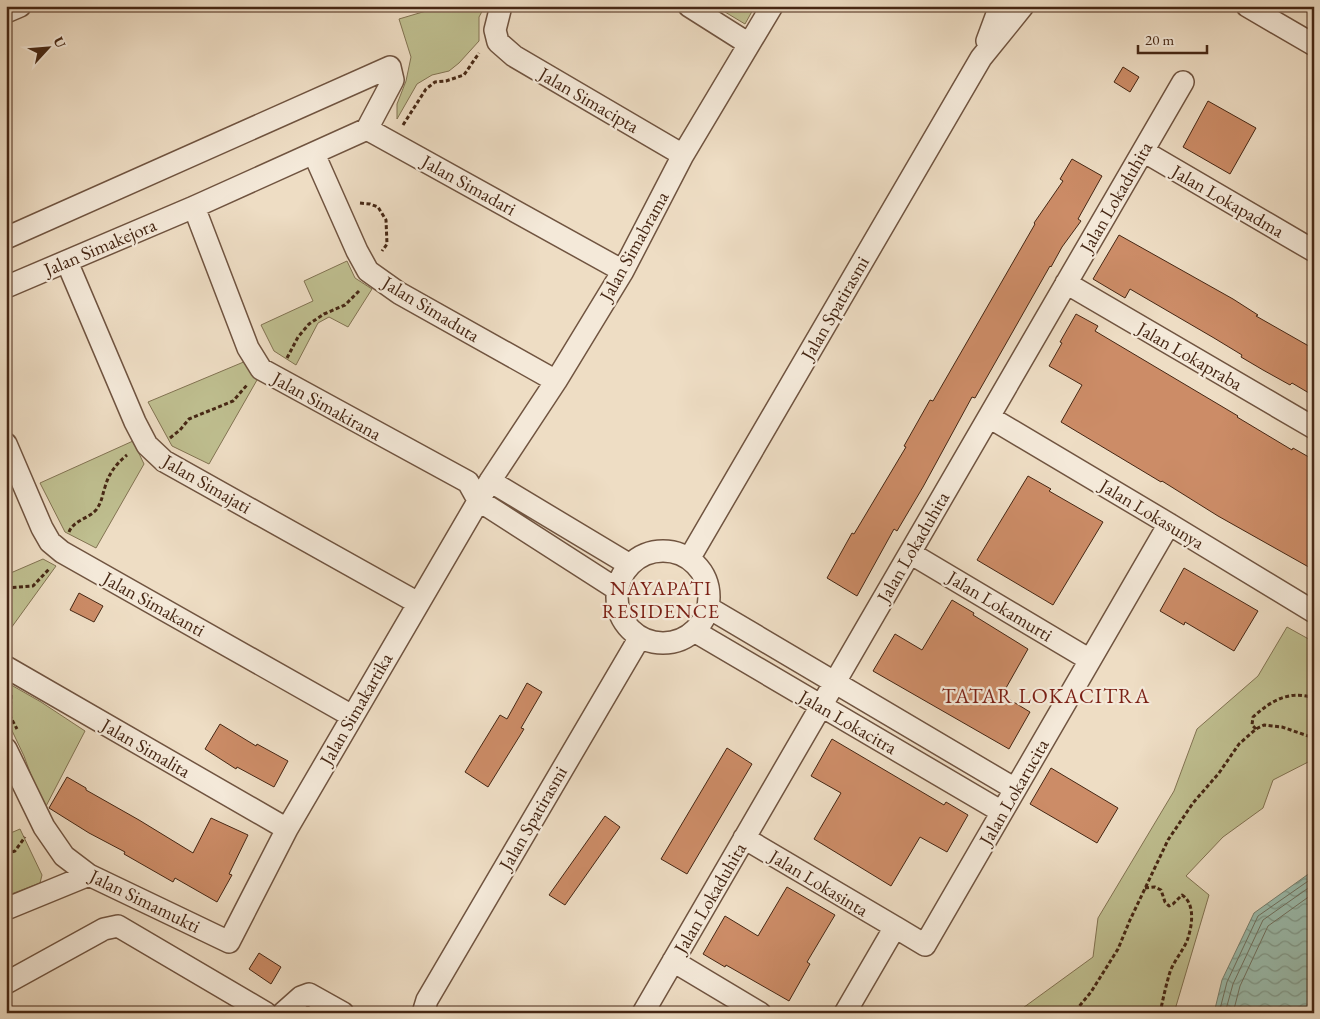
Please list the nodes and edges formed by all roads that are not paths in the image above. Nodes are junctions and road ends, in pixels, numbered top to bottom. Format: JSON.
{"nodes":[{"id":1,"x":20,"y":6,"type":"edge"},
{"id":2,"x":500,"y":6,"type":"edge"},
{"id":3,"x":689,"y":6,"type":"edge"},
{"id":4,"x":772,"y":6,"type":"edge"},
{"id":5,"x":1000,"y":6,"type":"edge"},
{"id":6,"x":1023,"y":6,"type":"edge"},
{"id":7,"x":1247,"y":6,"type":"edge"},
{"id":8,"x":6,"y":12,"type":"edge"},
{"id":9,"x":749,"y":44,"type":"junction"},
{"id":10,"x":1314,"y":45,"type":"edge"},
{"id":11,"x":981,"y":58,"type":"junction"},
{"id":12,"x":1183,"y":82,"type":"dead end"},
{"id":13,"x":367,"y":128,"type":"junction"},
{"id":14,"x":1143,"y":151,"type":"junction"},
{"id":15,"x":314,"y":154,"type":"junction"},
{"id":16,"x":683,"y":155,"type":"junction"},
{"id":17,"x":194,"y":207,"type":"junction"},
{"id":18,"x":6,"y":238,"type":"edge"},
{"id":19,"x":1314,"y":251,"type":"edge"},
{"id":20,"x":67,"y":262,"type":"junction"},
{"id":21,"x":623,"y":271,"type":"junction"},
{"id":22,"x":1066,"y":283,"type":"junction"},
{"id":23,"x":6,"y":287,"type":"edge"},
{"id":24,"x":556,"y":381,"type":"junction"},
{"id":25,"x":989,"y":418,"type":"junction"},
{"id":26,"x":1314,"y":428,"type":"edge"},
{"id":27,"x":6,"y":444,"type":"edge"},
{"id":28,"x":490,"y":481,"type":"junction"},
{"id":29,"x":473,"y":491,"type":"junction"},
{"id":30,"x":1170,"y":524,"type":"junction"},
{"id":31,"x":910,"y":553,"type":"junction"},
{"id":32,"x":689,"y":559,"type":"junction"},
{"id":33,"x":630,"y":565,"type":"junction"},
{"id":34,"x":618,"y":590,"type":"junction"},
{"id":35,"x":418,"y":603,"type":"junction"},
{"id":36,"x":709,"y":608,"type":"junction"},
{"id":37,"x":1314,"y":612,"type":"edge"},
{"id":38,"x":694,"y":631,"type":"junction"},
{"id":39,"x":640,"y":637,"type":"junction"},
{"id":40,"x":1090,"y":660,"type":"junction"},
{"id":41,"x":6,"y":667,"type":"edge"},
{"id":42,"x":834,"y":682,"type":"junction"},
{"id":43,"x":821,"y":706,"type":"junction"},
{"id":44,"x":352,"y":716,"type":"junction"},
{"id":45,"x":6,"y":749,"type":"edge"},
{"id":46,"x":1016,"y":789,"type":"junction"},
{"id":47,"x":1002,"y":812,"type":"junction"},
{"id":48,"x":286,"y":829,"type":"junction"},
{"id":49,"x":744,"y":838,"type":"junction"},
{"id":50,"x":89,"y":876,"type":"junction"},
{"id":51,"x":6,"y":909,"type":"edge"},
{"id":52,"x":895,"y":927,"type":"junction"},
{"id":53,"x":229,"y":942,"type":"joint"},
{"id":54,"x":673,"y":961,"type":"junction"},
{"id":55,"x":6,"y":983,"type":"edge"},
{"id":56,"x":420,"y":1008,"type":"edge"},
{"id":57,"x":266,"y":1013,"type":"edge"},
{"id":58,"x":283,"y":1013,"type":"edge"},
{"id":59,"x":343,"y":1013,"type":"edge"},
{"id":60,"x":643,"y":1013,"type":"edge"},
{"id":61,"x":760,"y":1013,"type":"edge"},
{"id":62,"x":845,"y":1013,"type":"edge"}],
"edges":[{"from":1,"to":8,"type":"street"},
{"from":2,"to":16,"type":"street","name":"Jalan Simacipta"},
{"from":3,"to":9,"type":"street"},
{"from":4,"to":9,"type":"street","name":"Jalan Simabrama"},
{"from":5,"to":11,"type":"street","name":"Jalan Spatirasmi"},
{"from":6,"to":11,"type":"street","name":"Jalan Spatirasmi"},
{"from":7,"to":10,"type":"street"},
{"from":9,"to":16,"type":"street","name":"Jalan Simabrama"},
{"from":11,"to":32,"type":"street","name":"Jalan Spatirasmi"},
{"from":12,"to":14,"type":"street","name":"Jalan Lokaduhita"},
{"from":13,"to":15,"type":"street"},
{"from":13,"to":18,"type":"street"},
{"from":13,"to":21,"type":"street","name":"Jalan Simadari"},
{"from":14,"to":19,"type":"street","name":"Jalan Lokapadma"},
{"from":14,"to":22,"type":"street","name":"Jalan Lokaduhita"},
{"from":15,"to":17,"type":"street","name":"Jalan Simakejora"},
{"from":15,"to":24,"type":"street","name":"Jalan Simaduta"},
{"from":16,"to":21,"type":"street","name":"Jalan Simabrama"},
{"from":17,"to":20,"type":"street","name":"Jalan Simakejora"},
{"from":17,"to":29,"type":"street","name":"Jalan Simakirana"},
{"from":20,"to":23,"type":"street","name":"Jalan Simakejora"},
{"from":20,"to":35,"type":"street","name":"Jalan Simajati"},
{"from":21,"to":24,"type":"street","name":"Jalan Simabrama"},
{"from":22,"to":25,"type":"street","name":"Jalan Lokaduhita"},
{"from":22,"to":26,"type":"street","name":"Jalan Lokapraba"},
{"from":24,"to":28,"type":"street","name":"Jalan Simabrama"},
{"from":25,"to":30,"type":"street","name":"Jalan Lokasunya"},
{"from":25,"to":31,"type":"street","name":"Jalan Lokaduhita"},
{"from":27,"to":44,"type":"street","name":"Jalan Simakanti"},
{"from":28,"to":29,"type":"street","name":"Jalan Simakartika"},
{"from":28,"to":33,"type":"street"},
{"from":29,"to":34,"type":"street","name":"Jalan Simakirana"},
{"from":29,"to":35,"type":"street","name":"Jalan Simakartika"},
{"from":30,"to":37,"type":"street","name":"Jalan Lokasunya"},
{"from":30,"to":40,"type":"street","name":"Jalan Lokarucita"},
{"from":31,"to":40,"type":"street","name":"Jalan Lokamurti"},
{"from":31,"to":42,"type":"street","name":"Jalan Lokaduhita"},
{"from":32,"to":33,"type":"street"},
{"from":32,"to":36,"type":"street"},
{"from":33,"to":34,"type":"street"},
{"from":34,"to":39,"type":"street"},
{"from":35,"to":44,"type":"street","name":"Jalan Simakartika"},
{"from":36,"to":38,"type":"street"},
{"from":36,"to":42,"type":"street","name":"Jalan Lokacitra"},
{"from":38,"to":39,"type":"street"},
{"from":38,"to":43,"type":"street","name":"Jalan Lokacitra"},
{"from":39,"to":56,"type":"street","name":"Jalan Spatirasmi"},
{"from":40,"to":46,"type":"street","name":"Jalan Lokarucita"},
{"from":41,"to":48,"type":"street","name":"Jalan Simalita"},
{"from":42,"to":43,"type":"street","name":"Jalan Lokaduhita"},
{"from":42,"to":46,"type":"street","name":"Jalan Lokacitra"},
{"from":43,"to":47,"type":"street","name":"Jalan Lokacitra"},
{"from":43,"to":49,"type":"street","name":"Jalan Lokaduhita"},
{"from":44,"to":48,"type":"street","name":"Jalan Simakartika"},
{"from":45,"to":50,"type":"street","name":"Jalan Simamukti"},
{"from":46,"to":47,"type":"street","name":"Jalan Lokarucita"},
{"from":47,"to":52,"type":"street","name":"Jalan Lokarucita"},
{"from":48,"to":53,"type":"street","name":"Jalan Simakartika"},
{"from":49,"to":52,"type":"street","name":"Jalan Lokasinta"},
{"from":49,"to":54,"type":"street","name":"Jalan Lokaduhita"},
{"from":50,"to":51,"type":"street"},
{"from":50,"to":53,"type":"street","name":"Jalan Simamukti"},
{"from":52,"to":62,"type":"street"},
{"from":54,"to":60,"type":"street","name":"Jalan Lokaduhita"},
{"from":54,"to":61,"type":"street"},
{"from":55,"to":57,"type":"street"},
{"from":58,"to":59,"type":"street"}]}
